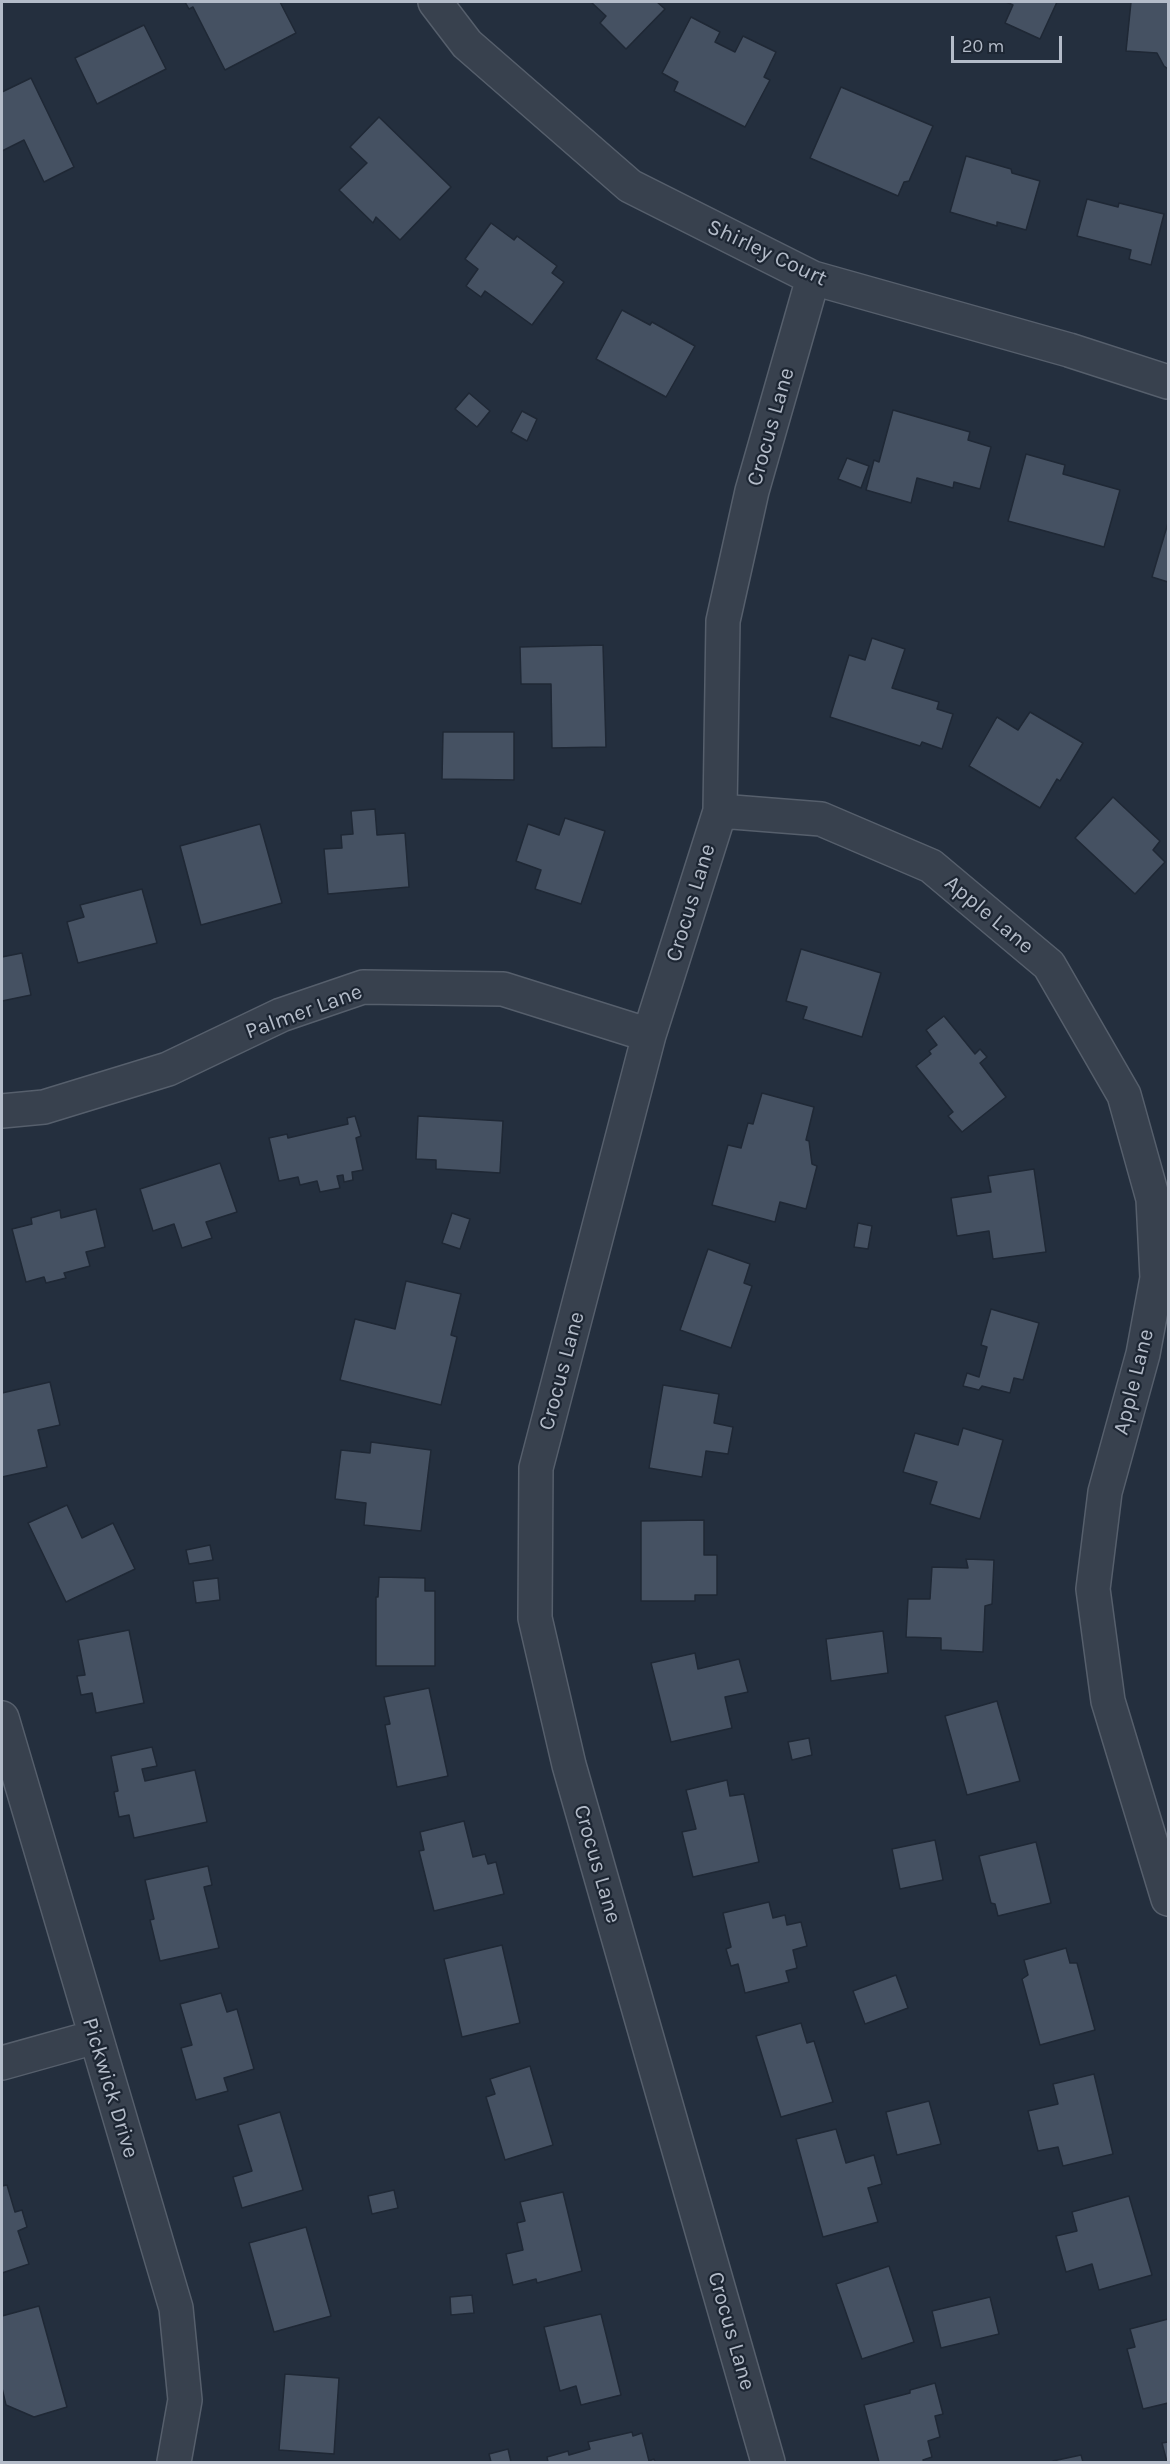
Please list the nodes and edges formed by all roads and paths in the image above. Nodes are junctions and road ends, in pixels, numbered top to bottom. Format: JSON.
{"nodes":[{"id":1,"x":435,"y":2,"type":"edge"},
{"id":2,"x":813,"y":278,"type":"junction"},
{"id":3,"x":1168,"y":382,"type":"edge"},
{"id":4,"x":720,"y":811,"type":"junction"},
{"id":5,"x":649,"y":1035,"type":"junction"},
{"id":6,"x":2,"y":1112,"type":"edge"},
{"id":7,"x":2,"y":1718,"type":"edge"},
{"id":8,"x":1168,"y":1899,"type":"edge"},
{"id":9,"x":95,"y":2037,"type":"junction"},
{"id":10,"x":2,"y":2063,"type":"edge"},
{"id":11,"x":174,"y":2463,"type":"edge"},
{"id":12,"x":768,"y":2463,"type":"edge"}],
"edges":[{"from":1,"to":2,"type":"street","name":"Shirley Court"},
{"from":2,"to":3,"type":"street","name":"Shirley Court"},
{"from":2,"to":4,"type":"street","name":"Crocus Lane"},
{"from":4,"to":5,"type":"street","name":"Crocus Lane"},
{"from":4,"to":8,"type":"street","name":"Apple Lane"},
{"from":5,"to":6,"type":"street","name":"Palmer Lane"},
{"from":5,"to":12,"type":"street","name":"Crocus Lane"},
{"from":7,"to":9,"type":"street","name":"Pickwick Drive"},
{"from":9,"to":10,"type":"street"},
{"from":9,"to":11,"type":"street","name":"Pickwick Drive"}]}
